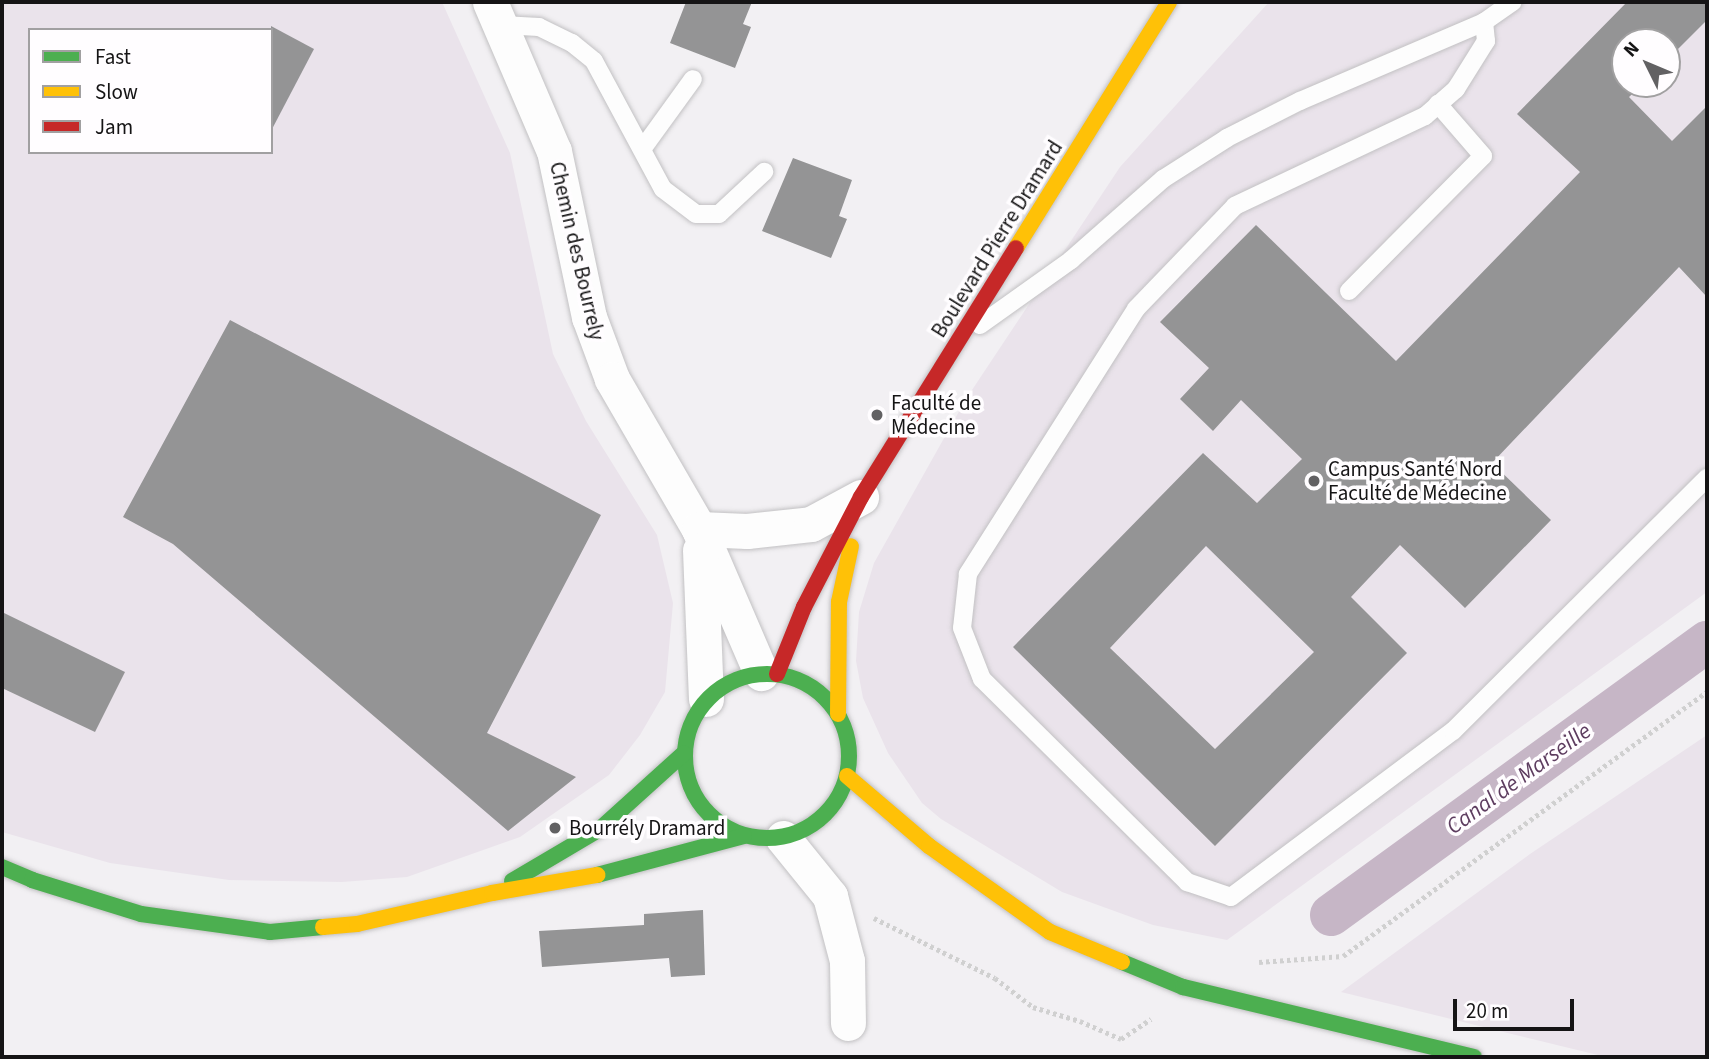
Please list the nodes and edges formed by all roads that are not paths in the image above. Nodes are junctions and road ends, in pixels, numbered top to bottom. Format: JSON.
{"nodes":[{"id":1,"x":1169,"y":2,"type":"edge"},
{"id":2,"x":1513,"y":2,"type":"edge"},
{"id":3,"x":496,"y":13,"type":"edge"},
{"id":4,"x":1484,"y":22,"type":"junction"},
{"id":5,"x":693,"y":79,"type":"dead end"},
{"id":6,"x":1438,"y":104,"type":"junction"},
{"id":7,"x":643,"y":148,"type":"junction"},
{"id":8,"x":764,"y":172,"type":"dead end"},
{"id":9,"x":1349,"y":290,"type":"dead end"},
{"id":10,"x":960,"y":339,"type":"junction"},
{"id":11,"x":1707,"y":478,"type":"edge"},
{"id":12,"x":861,"y":497,"type":"junction"},
{"id":13,"x":699,"y":529,"type":"junction"},
{"id":14,"x":769,"y":673,"type":"junction"},
{"id":15,"x":706,"y":699,"type":"junction"},
{"id":16,"x":838,"y":714,"type":"junction"},
{"id":17,"x":684,"y":753,"type":"junction"},
{"id":18,"x":847,"y":775,"type":"junction"},
{"id":19,"x":744,"y":836,"type":"junction"},
{"id":20,"x":783,"y":838,"type":"junction"},
{"id":21,"x":2,"y":867,"type":"edge"},
{"id":22,"x":492,"y":893,"type":"junction"},
{"id":23,"x":848,"y":1023,"type":"dead end"},
{"id":24,"x":1474,"y":1057,"type":"edge"}],
"edges":[{"from":1,"to":10,"type":"main road","name":"Boulevard Pierre Dramard"},
{"from":2,"to":4,"type":"lane"},
{"from":3,"to":7,"type":"lane"},
{"from":3,"to":13,"type":"street","name":"Chemin des Bourrely"},
{"from":4,"to":6,"type":"lane"},
{"from":4,"to":10,"type":"lane"},
{"from":5,"to":7,"type":"lane"},
{"from":6,"to":9,"type":"lane"},
{"from":6,"to":11,"type":"lane"},
{"from":7,"to":8,"type":"lane"},
{"from":10,"to":12,"type":"main road","name":"Boulevard Pierre Dramard"},
{"from":12,"to":13,"type":"street"},
{"from":12,"to":14,"type":"main road","name":"Boulevard Pierre Dramard"},
{"from":12,"to":16,"type":"main road","name":"Boulevard Pierre Dramard"},
{"from":13,"to":14,"type":"street","name":"Chemin des Bourrely"},
{"from":13,"to":15,"type":"street","name":"Chemin des Bourrely"},
{"from":14,"to":15,"type":"main road"},
{"from":14,"to":16,"type":"main road"},
{"from":15,"to":17,"type":"main road"},
{"from":16,"to":18,"type":"main road"},
{"from":17,"to":19,"type":"main road"},
{"from":17,"to":22,"type":"main road"},
{"from":18,"to":20,"type":"main road"},
{"from":18,"to":24,"type":"main road"},
{"from":19,"to":20,"type":"main road"},
{"from":19,"to":22,"type":"main road"},
{"from":20,"to":23,"type":"street"},
{"from":21,"to":22,"type":"main road"}]}
